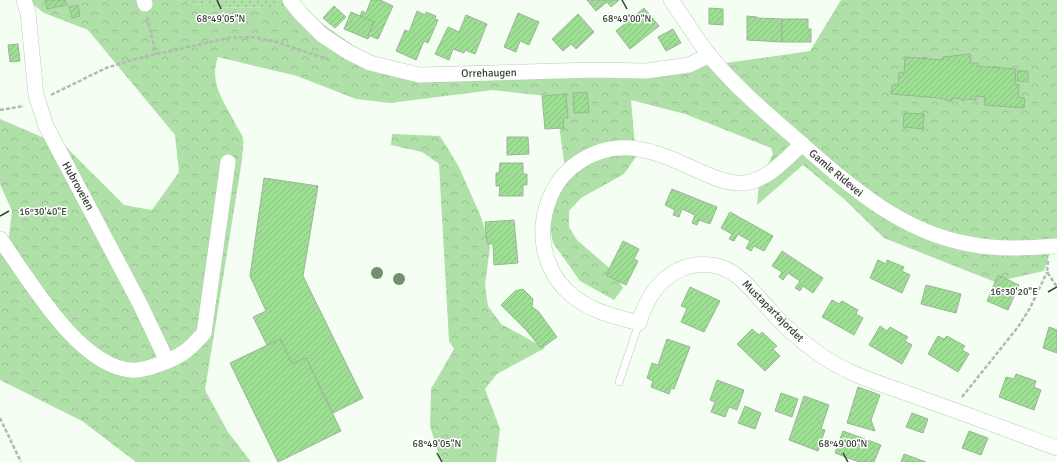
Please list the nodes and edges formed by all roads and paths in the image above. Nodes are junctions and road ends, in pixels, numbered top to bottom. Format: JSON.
{"nodes":[{"id":1,"x":24,"y":0,"type":"edge"},
{"id":2,"x":290,"y":0,"type":"edge"},
{"id":3,"x":671,"y":0,"type":"edge"},
{"id":4,"x":144,"y":2,"type":"edge"},
{"id":5,"x":156,"y":54,"type":"junction"},
{"id":6,"x":709,"y":55,"type":"junction"},
{"id":7,"x":331,"y":60,"type":"dead end"},
{"id":8,"x":38,"y":101,"type":"junction"},
{"id":9,"x":0,"y":110,"type":"edge"},
{"id":10,"x":802,"y":144,"type":"junction"},
{"id":11,"x":228,"y":162,"type":"dead end"},
{"id":12,"x":0,"y":238,"type":"edge"},
{"id":13,"x":1053,"y":247,"type":"edge"},
{"id":14,"x":1047,"y":272,"type":"junction"},
{"id":15,"x":1057,"y":287,"type":"edge"},
{"id":16,"x":638,"y":323,"type":"junction"},
{"id":17,"x":167,"y":361,"type":"junction"},
{"id":18,"x":619,"y":382,"type":"dead end"},
{"id":19,"x":953,"y":410,"type":"junction"},
{"id":20,"x":0,"y":418,"type":"edge"},
{"id":21,"x":1057,"y":448,"type":"edge"},
{"id":22,"x":21,"y":462,"type":"edge"}],
"edges":[{"from":1,"to":8,"type":"street","name":"Hubroveien"},
{"from":2,"to":6,"type":"street","name":"Orrehaugen"},
{"from":3,"to":6,"type":"street","name":"Gamle Ridevei"},
{"from":4,"to":5,"type":"path"},
{"from":5,"to":7,"type":"path"},
{"from":5,"to":8,"type":"path"},
{"from":6,"to":10,"type":"street","name":"Gamle Ridevei"},
{"from":8,"to":9,"type":"path"},
{"from":8,"to":17,"type":"street","name":"Hubroveien"},
{"from":10,"to":13,"type":"street","name":"Gamle Ridevei"},
{"from":10,"to":16,"type":"street"},
{"from":11,"to":17,"type":"street"},
{"from":12,"to":17,"type":"street"},
{"from":13,"to":14,"type":"path"},
{"from":14,"to":15,"type":"path"},
{"from":14,"to":19,"type":"path"},
{"from":16,"to":18,"type":"lane"},
{"from":16,"to":19,"type":"street","name":"Mustapartajordet"},
{"from":19,"to":21,"type":"street","name":"Mustapartajordet"},
{"from":20,"to":22,"type":"path"}]}
